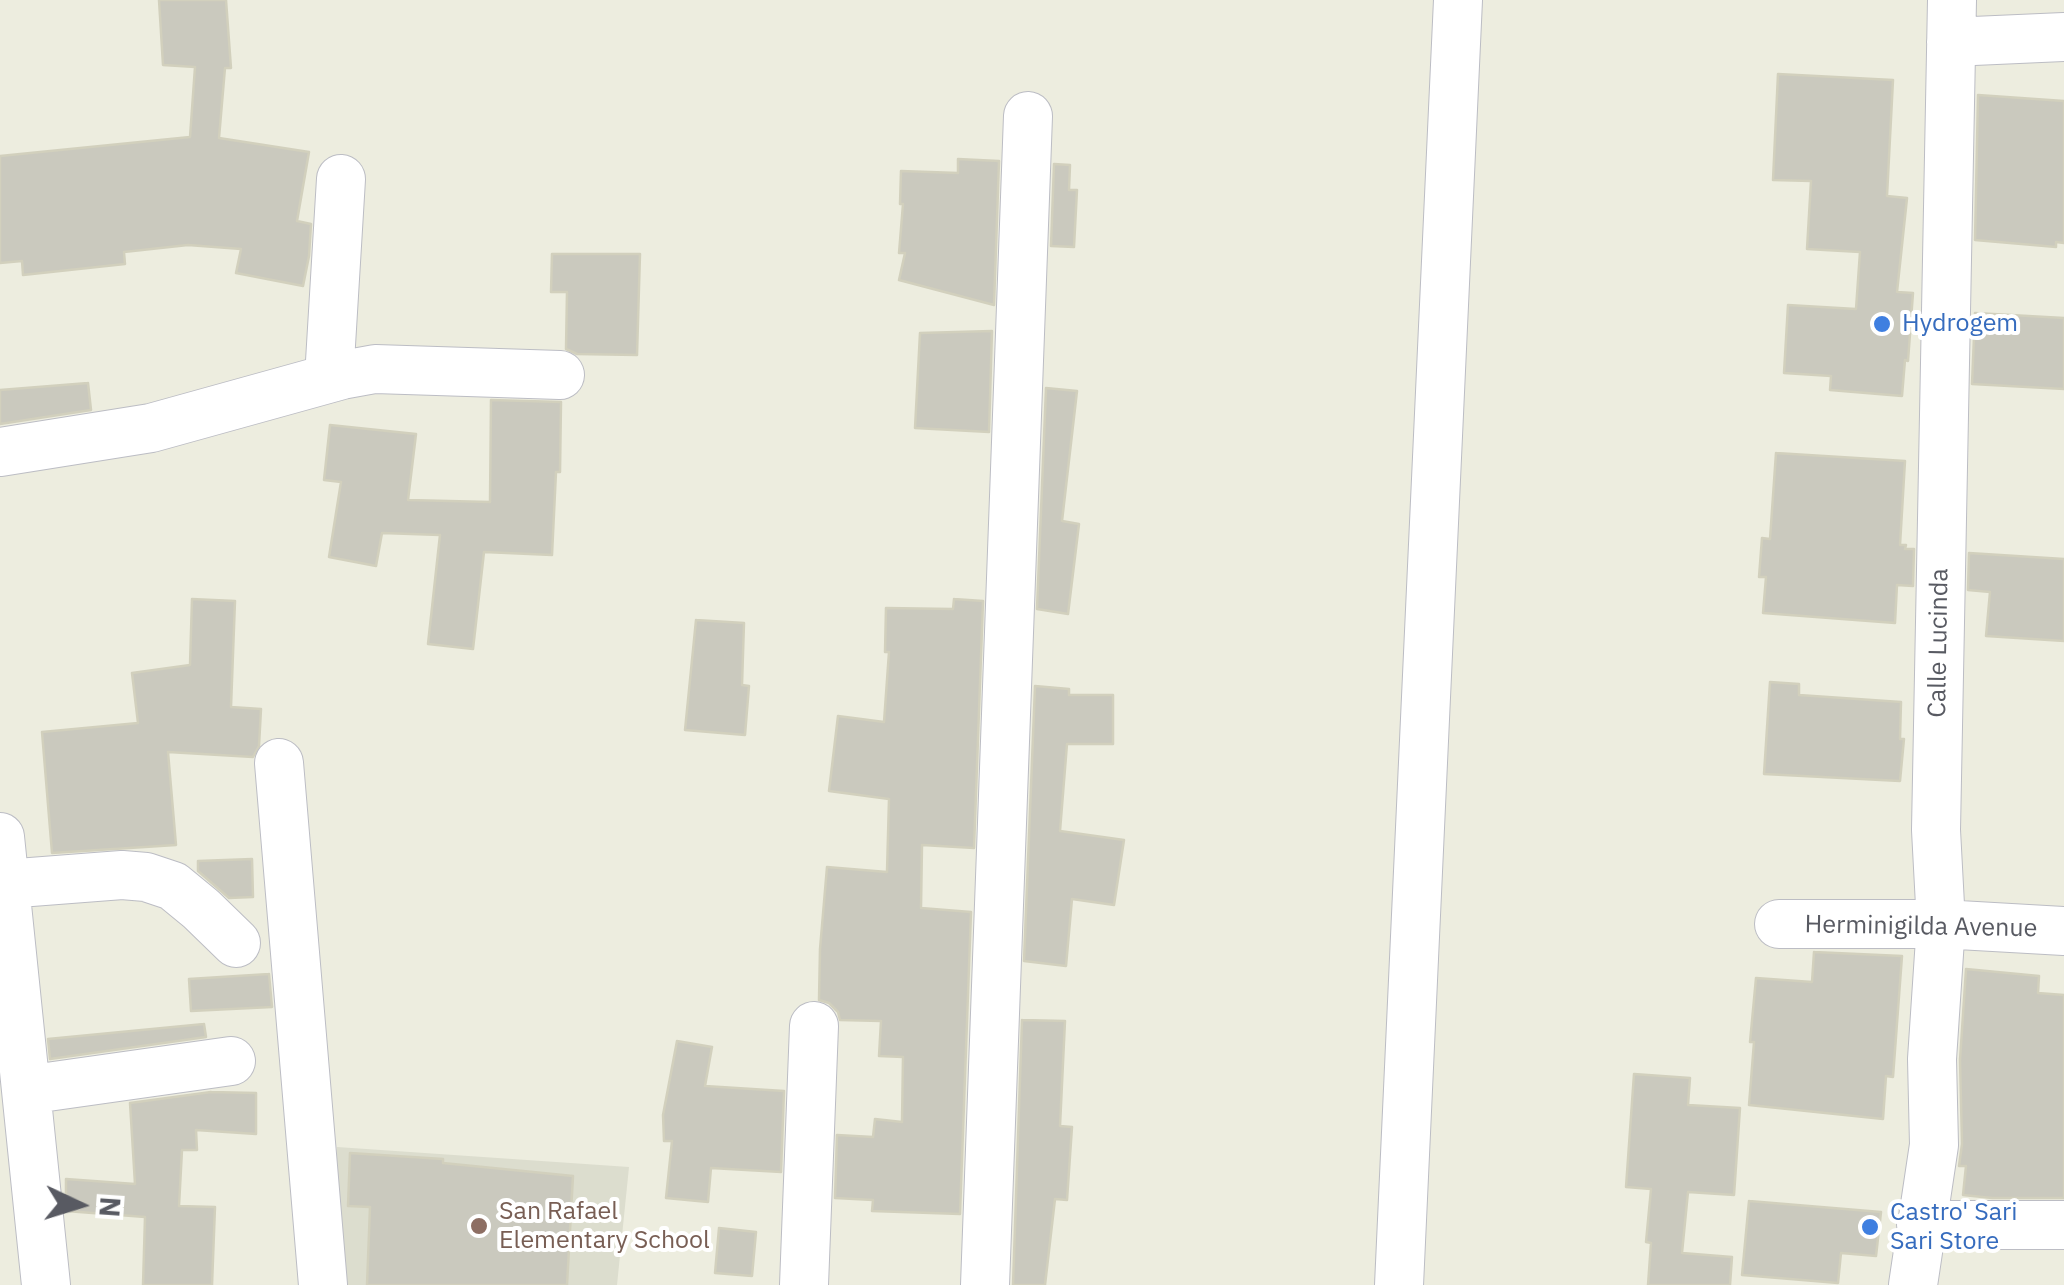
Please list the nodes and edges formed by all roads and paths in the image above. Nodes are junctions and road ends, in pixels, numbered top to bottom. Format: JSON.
{"nodes":[{"id":1,"x":1458,"y":0,"type":"edge"},
{"id":2,"x":1951,"y":21,"type":"edge"},
{"id":3,"x":2064,"y":37,"type":"edge"},
{"id":4,"x":1028,"y":116,"type":"dead end"},
{"id":5,"x":341,"y":178,"type":"dead end"},
{"id":6,"x":560,"y":375,"type":"dead end"},
{"id":7,"x":329,"y":378,"type":"junction"},
{"id":8,"x":0,"y":452,"type":"edge"},
{"id":9,"x":279,"y":763,"type":"dead end"},
{"id":10,"x":0,"y":837,"type":"edge"},
{"id":11,"x":6,"y":884,"type":"junction"},
{"id":12,"x":1779,"y":924,"type":"dead end"},
{"id":13,"x":1941,"y":924,"type":"junction"},
{"id":14,"x":2064,"y":931,"type":"edge"},
{"id":15,"x":236,"y":943,"type":"dead end"},
{"id":16,"x":814,"y":1026,"type":"dead end"},
{"id":17,"x":231,"y":1062,"type":"dead end"},
{"id":18,"x":16,"y":1070,"type":"edge"},
{"id":19,"x":2064,"y":1225,"type":"edge"},
{"id":20,"x":1921,"y":1226,"type":"junction"},
{"id":21,"x":46,"y":1285,"type":"edge"},
{"id":22,"x":323,"y":1285,"type":"edge"},
{"id":23,"x":804,"y":1285,"type":"edge"},
{"id":24,"x":985,"y":1285,"type":"edge"},
{"id":25,"x":1399,"y":1285,"type":"edge"},
{"id":26,"x":1913,"y":1285,"type":"edge"}],
"edges":[{"from":1,"to":25,"type":"street"},
{"from":2,"to":3,"type":"street"},
{"from":2,"to":13,"type":"street","name":"Calle Lucinda"},
{"from":4,"to":24,"type":"street"},
{"from":5,"to":7,"type":"street"},
{"from":6,"to":7,"type":"street"},
{"from":7,"to":8,"type":"street"},
{"from":9,"to":22,"type":"street"},
{"from":10,"to":11,"type":"street"},
{"from":11,"to":15,"type":"street"},
{"from":11,"to":18,"type":"street"},
{"from":12,"to":13,"type":"street","name":"Herminigilda Avenue"},
{"from":13,"to":14,"type":"street","name":"Herminigilda Avenue"},
{"from":13,"to":20,"type":"street","name":"Calle Lucinda"},
{"from":16,"to":23,"type":"street"},
{"from":17,"to":18,"type":"street"},
{"from":18,"to":21,"type":"street"},
{"from":19,"to":20,"type":"street"},
{"from":20,"to":26,"type":"street","name":"Calle Lucinda"}]}
